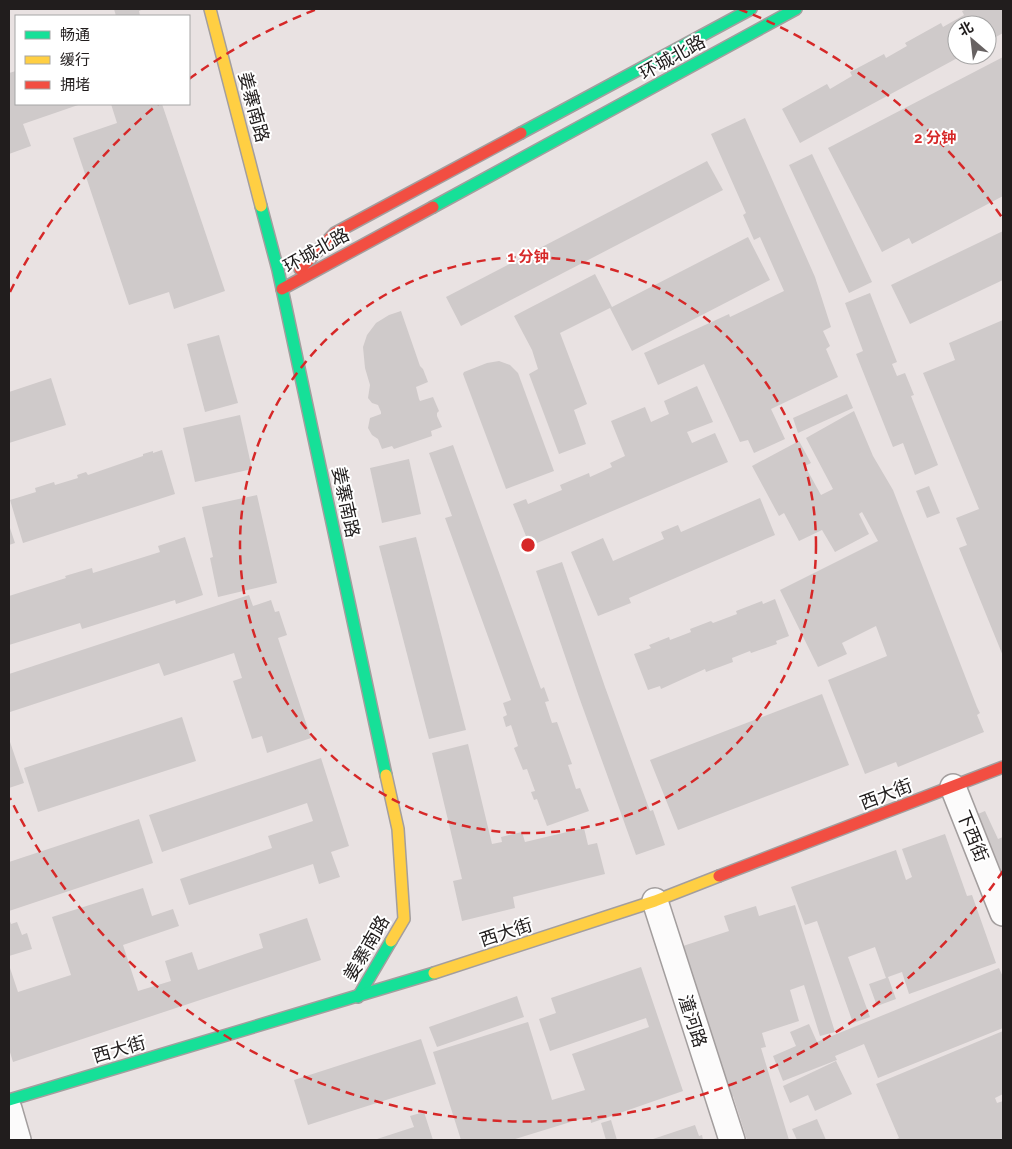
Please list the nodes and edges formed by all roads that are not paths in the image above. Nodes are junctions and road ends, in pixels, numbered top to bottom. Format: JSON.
{"nodes":[{"id":1,"x":210,"y":9,"type":"edge"},
{"id":2,"x":751,"y":9,"type":"edge"},
{"id":3,"x":796,"y":9,"type":"edge"},
{"id":4,"x":282,"y":288,"type":"junction"},
{"id":5,"x":1003,"y":767,"type":"edge"},
{"id":6,"x":953,"y":787,"type":"junction"},
{"id":7,"x":655,"y":901,"type":"junction"},
{"id":8,"x":1003,"y":913,"type":"edge"},
{"id":9,"x":358,"y":997,"type":"junction"},
{"id":10,"x":9,"y":1100,"type":"edge"},
{"id":11,"x":9,"y":1109,"type":"edge"},
{"id":12,"x":18,"y":1140,"type":"edge"},
{"id":13,"x":732,"y":1140,"type":"edge"}],
"edges":[{"from":1,"to":4,"type":"main road","name":"姜寨南路"},
{"from":2,"to":4,"type":"main road","name":"环城北路"},
{"from":3,"to":4,"type":"main road","name":"环城北路"},
{"from":4,"to":9,"type":"main road","name":"姜寨南路"},
{"from":5,"to":6,"type":"main road","name":"西大街"},
{"from":6,"to":7,"type":"main road","name":"西大街"},
{"from":6,"to":8,"type":"street","name":"下西街"},
{"from":7,"to":9,"type":"main road","name":"西大街"},
{"from":7,"to":13,"type":"street","name":"潼河路"},
{"from":9,"to":10,"type":"main road","name":"西大街"},
{"from":11,"to":12,"type":"street"}]}
